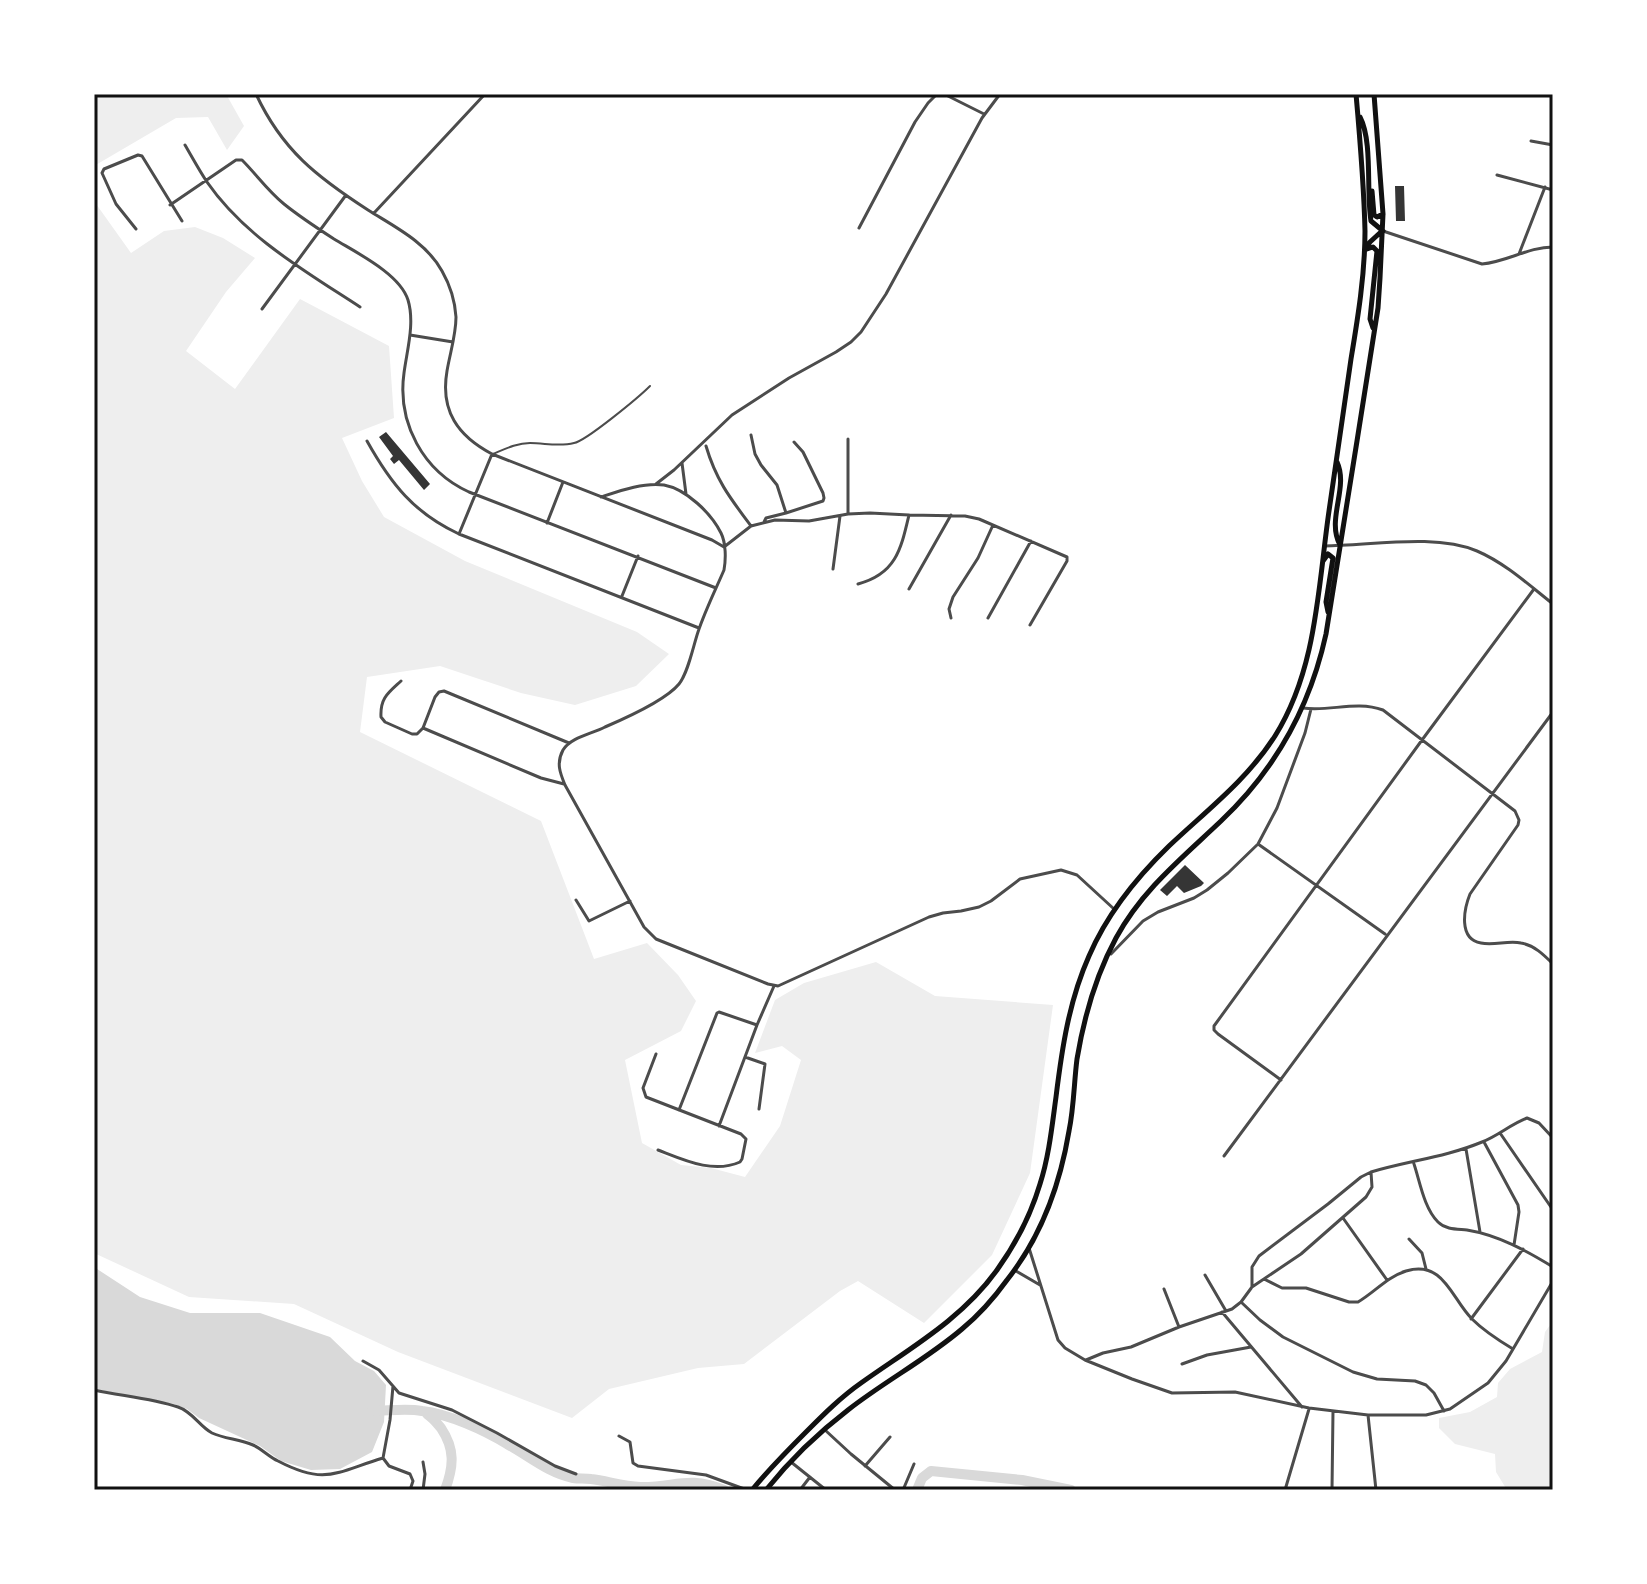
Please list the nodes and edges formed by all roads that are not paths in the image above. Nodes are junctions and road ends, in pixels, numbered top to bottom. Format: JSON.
{"nodes":[{"id":1,"x":256,"y":94,"type":"edge"},
{"id":2,"x":485,"y":94,"type":"edge"},
{"id":3,"x":937,"y":94,"type":"edge"},
{"id":4,"x":944,"y":94,"type":"edge"},
{"id":5,"x":998,"y":94,"type":"edge"},
{"id":6,"x":1356,"y":94,"type":"edge"},
{"id":7,"x":1374,"y":94,"type":"edge"},
{"id":8,"x":1357,"y":113,"type":"junction"},
{"id":9,"x":984,"y":114,"type":"junction"},
{"id":10,"x":1531,"y":141,"type":"dead end"},
{"id":11,"x":185,"y":145,"type":"dead end"},
{"id":12,"x":1553,"y":145,"type":"edge"},
{"id":13,"x":1366,"y":147,"type":"junction"},
{"id":14,"x":1497,"y":175,"type":"dead end"},
{"id":15,"x":206,"y":181,"type":"junction"},
{"id":16,"x":1545,"y":187,"type":"junction"},
{"id":17,"x":1553,"y":190,"type":"edge"},
{"id":18,"x":346,"y":195,"type":"junction"},
{"id":19,"x":170,"y":205,"type":"junction"},
{"id":20,"x":374,"y":213,"type":"junction"},
{"id":21,"x":1383,"y":214,"type":"junction"},
{"id":22,"x":182,"y":221,"type":"dead end"},
{"id":23,"x":859,"y":228,"type":"dead end"},
{"id":24,"x":136,"y":229,"type":"dead end"},
{"id":25,"x":320,"y":230,"type":"junction"},
{"id":26,"x":1383,"y":231,"type":"junction"},
{"id":27,"x":1553,"y":247,"type":"edge"},
{"id":28,"x":1365,"y":252,"type":"junction"},
{"id":29,"x":1519,"y":254,"type":"junction"},
{"id":30,"x":295,"y":264,"type":"junction"},
{"id":31,"x":360,"y":307,"type":"dead end"},
{"id":32,"x":262,"y":309,"type":"dead end"},
{"id":33,"x":1374,"y":331,"type":"junction"},
{"id":34,"x":410,"y":335,"type":"junction"},
{"id":35,"x":453,"y":342,"type":"junction"},
{"id":36,"x":650,"y":386,"type":"dead end"},
{"id":37,"x":751,"y":435,"type":"dead end"},
{"id":38,"x":848,"y":439,"type":"dead end"},
{"id":39,"x":367,"y":441,"type":"dead end"},
{"id":40,"x":794,"y":442,"type":"dead end"},
{"id":41,"x":706,"y":446,"type":"dead end"},
{"id":42,"x":492,"y":454,"type":"junction"},
{"id":43,"x":1336,"y":460,"type":"junction"},
{"id":44,"x":682,"y":463,"type":"junction"},
{"id":45,"x":563,"y":482,"type":"junction"},
{"id":46,"x":655,"y":485,"type":"junction"},
{"id":47,"x":686,"y":494,"type":"junction"},
{"id":48,"x":477,"y":495,"type":"junction"},
{"id":49,"x":601,"y":497,"type":"junction"},
{"id":50,"x":786,"y":513,"type":"junction"},
{"id":51,"x":848,"y":514,"type":"junction"},
{"id":52,"x":909,"y":515,"type":"junction"},
{"id":53,"x":951,"y":515,"type":"junction"},
{"id":54,"x":840,"y":516,"type":"junction"},
{"id":55,"x":764,"y":522,"type":"junction"},
{"id":56,"x":547,"y":523,"type":"junction"},
{"id":57,"x":993,"y":525,"type":"junction"},
{"id":58,"x":751,"y":526,"type":"junction"},
{"id":59,"x":721,"y":533,"type":"junction"},
{"id":60,"x":459,"y":534,"type":"junction"},
{"id":61,"x":712,"y":540,"type":"junction"},
{"id":62,"x":1032,"y":540,"type":"junction"},
{"id":63,"x":1324,"y":546,"type":"junction"},
{"id":64,"x":1340,"y":546,"type":"junction"},
{"id":65,"x":724,"y":547,"type":"junction"},
{"id":66,"x":638,"y":556,"type":"junction"},
{"id":67,"x":1322,"y":563,"type":"junction"},
{"id":68,"x":833,"y":569,"type":"dead end"},
{"id":69,"x":858,"y":584,"type":"dead end"},
{"id":70,"x":716,"y":588,"type":"junction"},
{"id":71,"x":909,"y":589,"type":"dead end"},
{"id":72,"x":1534,"y":589,"type":"junction"},
{"id":73,"x":622,"y":596,"type":"junction"},
{"id":74,"x":1553,"y":604,"type":"edge"},
{"id":75,"x":1329,"y":617,"type":"junction"},
{"id":76,"x":951,"y":618,"type":"dead end"},
{"id":77,"x":988,"y":618,"type":"dead end"},
{"id":78,"x":1030,"y":625,"type":"dead end"},
{"id":79,"x":699,"y":628,"type":"junction"},
{"id":80,"x":401,"y":681,"type":"dead end"},
{"id":81,"x":1303,"y":708,"type":"junction"},
{"id":82,"x":1311,"y":709,"type":"junction"},
{"id":83,"x":1553,"y":712,"type":"edge"},
{"id":84,"x":423,"y":728,"type":"junction"},
{"id":85,"x":1422,"y":740,"type":"junction"},
{"id":86,"x":569,"y":743,"type":"junction"},
{"id":87,"x":565,"y":785,"type":"junction"},
{"id":88,"x":1492,"y":793,"type":"junction"},
{"id":89,"x":1258,"y":844,"type":"junction"},
{"id":90,"x":1316,"y":884,"type":"junction"},
{"id":91,"x":576,"y":900,"type":"dead end"},
{"id":92,"x":630,"y":901,"type":"junction"},
{"id":93,"x":1114,"y":909,"type":"junction"},
{"id":94,"x":1387,"y":936,"type":"junction"},
{"id":95,"x":1106,"y":960,"type":"junction"},
{"id":96,"x":1553,"y":964,"type":"edge"},
{"id":97,"x":774,"y":986,"type":"junction"},
{"id":98,"x":757,"y":1025,"type":"junction"},
{"id":99,"x":656,"y":1054,"type":"dead end"},
{"id":100,"x":745,"y":1057,"type":"junction"},
{"id":101,"x":1281,"y":1080,"type":"junction"},
{"id":102,"x":759,"y":1109,"type":"dead end"},
{"id":103,"x":679,"y":1110,"type":"junction"},
{"id":104,"x":719,"y":1126,"type":"junction"},
{"id":105,"x":1500,"y":1133,"type":"junction"},
{"id":106,"x":1553,"y":1138,"type":"edge"},
{"id":107,"x":1484,"y":1142,"type":"junction"},
{"id":108,"x":1466,"y":1148,"type":"junction"},
{"id":109,"x":658,"y":1150,"type":"dead end"},
{"id":110,"x":1224,"y":1156,"type":"dead end"},
{"id":111,"x":1414,"y":1163,"type":"junction"},
{"id":112,"x":1371,"y":1172,"type":"junction"},
{"id":113,"x":1553,"y":1210,"type":"edge"},
{"id":114,"x":1342,"y":1218,"type":"junction"},
{"id":115,"x":1480,"y":1232,"type":"junction"},
{"id":116,"x":1409,"y":1239,"type":"dead end"},
{"id":117,"x":1514,"y":1245,"type":"junction"},
{"id":118,"x":1029,"y":1248,"type":"junction"},
{"id":119,"x":1523,"y":1249,"type":"junction"},
{"id":120,"x":1553,"y":1267,"type":"edge"},
{"id":121,"x":1426,"y":1269,"type":"junction"},
{"id":122,"x":1014,"y":1271,"type":"junction"},
{"id":123,"x":1205,"y":1275,"type":"dead end"},
{"id":124,"x":1264,"y":1279,"type":"junction"},
{"id":125,"x":1387,"y":1280,"type":"junction"},
{"id":126,"x":1553,"y":1281,"type":"edge"},
{"id":127,"x":1040,"y":1285,"type":"junction"},
{"id":128,"x":1252,"y":1287,"type":"junction"},
{"id":129,"x":1164,"y":1289,"type":"dead end"},
{"id":130,"x":1241,"y":1302,"type":"junction"},
{"id":131,"x":1224,"y":1312,"type":"junction"},
{"id":132,"x":1471,"y":1319,"type":"junction"},
{"id":133,"x":1179,"y":1327,"type":"junction"},
{"id":134,"x":1251,"y":1347,"type":"junction"},
{"id":135,"x":1513,"y":1349,"type":"junction"},
{"id":136,"x":1085,"y":1360,"type":"junction"},
{"id":137,"x":363,"y":1361,"type":"dead end"},
{"id":138,"x":1182,"y":1364,"type":"dead end"},
{"id":139,"x":393,"y":1386,"type":"junction"},
{"id":140,"x":94,"y":1390,"type":"edge"},
{"id":141,"x":1302,"y":1407,"type":"junction"},
{"id":142,"x":1309,"y":1408,"type":"junction"},
{"id":143,"x":1333,"y":1411,"type":"junction"},
{"id":144,"x":1444,"y":1411,"type":"junction"},
{"id":145,"x":1368,"y":1415,"type":"junction"},
{"id":146,"x":824,"y":1429,"type":"junction"},
{"id":147,"x":619,"y":1436,"type":"dead end"},
{"id":148,"x":890,"y":1437,"type":"dead end"},
{"id":149,"x":383,"y":1458,"type":"junction"},
{"id":150,"x":423,"y":1462,"type":"dead end"},
{"id":151,"x":791,"y":1462,"type":"junction"},
{"id":152,"x":914,"y":1464,"type":"dead end"},
{"id":153,"x":865,"y":1466,"type":"junction"},
{"id":154,"x":576,"y":1474,"type":"dead end"},
{"id":155,"x":810,"y":1477,"type":"junction"},
{"id":156,"x":410,"y":1490,"type":"edge"},
{"id":157,"x":423,"y":1490,"type":"edge"},
{"id":158,"x":750,"y":1490,"type":"edge"},
{"id":159,"x":766,"y":1490,"type":"edge"},
{"id":160,"x":800,"y":1490,"type":"edge"},
{"id":161,"x":826,"y":1490,"type":"edge"},
{"id":162,"x":895,"y":1490,"type":"edge"},
{"id":163,"x":903,"y":1490,"type":"edge"},
{"id":164,"x":1285,"y":1490,"type":"edge"},
{"id":165,"x":1332,"y":1490,"type":"edge"},
{"id":166,"x":1376,"y":1490,"type":"edge"}],
"edges":[{"from":1,"to":18,"type":"street"},
{"from":2,"to":20,"type":"street"},
{"from":3,"to":23,"type":"street"},
{"from":4,"to":9,"type":"street"},
{"from":5,"to":9,"type":"street"},
{"from":6,"to":8,"type":"highway"},
{"from":7,"to":21,"type":"highway"},
{"from":8,"to":13,"type":"highway"},
{"from":8,"to":28,"type":"highway"},
{"from":9,"to":44,"type":"street"},
{"from":10,"to":12,"type":"street"},
{"from":11,"to":15,"type":"street"},
{"from":13,"to":21,"type":"highway"},
{"from":13,"to":26,"type":"highway"},
{"from":14,"to":16,"type":"street"},
{"from":15,"to":19,"type":"street"},
{"from":15,"to":25,"type":"street"},
{"from":15,"to":30,"type":"street"},
{"from":16,"to":17,"type":"street"},
{"from":16,"to":29,"type":"street"},
{"from":18,"to":20,"type":"street"},
{"from":18,"to":25,"type":"street"},
{"from":19,"to":22,"type":"street"},
{"from":19,"to":24,"type":"street"},
{"from":20,"to":35,"type":"street"},
{"from":21,"to":26,"type":"highway"},
{"from":25,"to":30,"type":"street"},
{"from":25,"to":34,"type":"street"},
{"from":26,"to":28,"type":"highway"},
{"from":26,"to":29,"type":"street"},
{"from":26,"to":33,"type":"highway"},
{"from":27,"to":29,"type":"street"},
{"from":28,"to":33,"type":"highway"},
{"from":28,"to":43,"type":"highway"},
{"from":30,"to":31,"type":"street"},
{"from":30,"to":32,"type":"street"},
{"from":33,"to":64,"type":"highway"},
{"from":34,"to":35,"type":"street"},
{"from":34,"to":48,"type":"street"},
{"from":35,"to":42,"type":"street"},
{"from":36,"to":42,"type":"lane"},
{"from":37,"to":50,"type":"street"},
{"from":38,"to":51,"type":"street"},
{"from":39,"to":60,"type":"street"},
{"from":40,"to":50,"type":"street"},
{"from":41,"to":58,"type":"street"},
{"from":42,"to":45,"type":"street"},
{"from":42,"to":48,"type":"street"},
{"from":43,"to":63,"type":"highway"},
{"from":43,"to":64,"type":"highway"},
{"from":44,"to":46,"type":"street"},
{"from":44,"to":47,"type":"street"},
{"from":45,"to":49,"type":"street"},
{"from":45,"to":56,"type":"street"},
{"from":46,"to":47,"type":"street"},
{"from":46,"to":49,"type":"street"},
{"from":47,"to":59,"type":"street"},
{"from":48,"to":56,"type":"street"},
{"from":48,"to":60,"type":"street"},
{"from":49,"to":61,"type":"street"},
{"from":50,"to":55,"type":"street"},
{"from":51,"to":52,"type":"street"},
{"from":51,"to":54,"type":"street"},
{"from":52,"to":53,"type":"street"},
{"from":52,"to":69,"type":"street"},
{"from":53,"to":57,"type":"street"},
{"from":53,"to":71,"type":"street"},
{"from":54,"to":55,"type":"street"},
{"from":54,"to":68,"type":"street"},
{"from":55,"to":58,"type":"street"},
{"from":56,"to":66,"type":"street"},
{"from":57,"to":62,"type":"street"},
{"from":57,"to":76,"type":"street"},
{"from":58,"to":65,"type":"street"},
{"from":59,"to":61,"type":"street"},
{"from":59,"to":65,"type":"street"},
{"from":60,"to":73,"type":"street"},
{"from":61,"to":65,"type":"street"},
{"from":62,"to":77,"type":"street"},
{"from":62,"to":78,"type":"street"},
{"from":63,"to":64,"type":"street"},
{"from":63,"to":67,"type":"highway"},
{"from":64,"to":72,"type":"street"},
{"from":64,"to":75,"type":"highway"},
{"from":65,"to":70,"type":"street"},
{"from":66,"to":70,"type":"street"},
{"from":66,"to":73,"type":"street"},
{"from":67,"to":75,"type":"highway"},
{"from":67,"to":93,"type":"highway"},
{"from":70,"to":79,"type":"street"},
{"from":72,"to":74,"type":"street"},
{"from":72,"to":85,"type":"street"},
{"from":73,"to":79,"type":"street"},
{"from":75,"to":81,"type":"highway"},
{"from":79,"to":86,"type":"street"},
{"from":80,"to":84,"type":"street"},
{"from":81,"to":82,"type":"street"},
{"from":81,"to":95,"type":"highway"},
{"from":82,"to":85,"type":"street"},
{"from":82,"to":89,"type":"street"},
{"from":83,"to":88,"type":"street"},
{"from":84,"to":86,"type":"street"},
{"from":84,"to":87,"type":"street"},
{"from":85,"to":88,"type":"street"},
{"from":85,"to":90,"type":"street"},
{"from":86,"to":87,"type":"street"},
{"from":87,"to":92,"type":"street"},
{"from":88,"to":94,"type":"street"},
{"from":88,"to":96,"type":"street"},
{"from":89,"to":90,"type":"street"},
{"from":89,"to":95,"type":"street"},
{"from":90,"to":94,"type":"street"},
{"from":90,"to":101,"type":"street"},
{"from":91,"to":92,"type":"street"},
{"from":92,"to":97,"type":"street"},
{"from":93,"to":97,"type":"street"},
{"from":93,"to":158,"type":"highway"},
{"from":94,"to":101,"type":"street"},
{"from":95,"to":118,"type":"highway"},
{"from":97,"to":98,"type":"street"},
{"from":98,"to":100,"type":"street"},
{"from":98,"to":103,"type":"street"},
{"from":99,"to":103,"type":"street"},
{"from":100,"to":102,"type":"street"},
{"from":100,"to":104,"type":"street"},
{"from":101,"to":110,"type":"street"},
{"from":103,"to":104,"type":"street"},
{"from":104,"to":109,"type":"street"},
{"from":105,"to":106,"type":"street"},
{"from":105,"to":107,"type":"street"},
{"from":105,"to":113,"type":"street"},
{"from":107,"to":108,"type":"street"},
{"from":107,"to":117,"type":"street"},
{"from":108,"to":111,"type":"street"},
{"from":108,"to":115,"type":"street"},
{"from":111,"to":112,"type":"street"},
{"from":111,"to":115,"type":"street"},
{"from":112,"to":114,"type":"street"},
{"from":112,"to":128,"type":"street"},
{"from":114,"to":124,"type":"street"},
{"from":114,"to":125,"type":"street"},
{"from":115,"to":117,"type":"street"},
{"from":116,"to":121,"type":"street"},
{"from":117,"to":119,"type":"street"},
{"from":118,"to":122,"type":"highway"},
{"from":118,"to":127,"type":"street"},
{"from":119,"to":120,"type":"street"},
{"from":119,"to":132,"type":"street"},
{"from":121,"to":125,"type":"street"},
{"from":121,"to":132,"type":"street"},
{"from":122,"to":127,"type":"street"},
{"from":122,"to":146,"type":"highway"},
{"from":123,"to":131,"type":"street"},
{"from":124,"to":125,"type":"street"},
{"from":124,"to":128,"type":"street"},
{"from":126,"to":135,"type":"street"},
{"from":127,"to":136,"type":"street"},
{"from":128,"to":130,"type":"street"},
{"from":129,"to":133,"type":"street"},
{"from":130,"to":131,"type":"street"},
{"from":130,"to":144,"type":"street"},
{"from":131,"to":133,"type":"street"},
{"from":131,"to":134,"type":"street"},
{"from":132,"to":135,"type":"street"},
{"from":133,"to":136,"type":"street"},
{"from":134,"to":138,"type":"street"},
{"from":134,"to":141,"type":"street"},
{"from":135,"to":144,"type":"street"},
{"from":136,"to":141,"type":"street"},
{"from":137,"to":139,"type":"street"},
{"from":139,"to":149,"type":"street"},
{"from":139,"to":154,"type":"street"},
{"from":140,"to":149,"type":"street"},
{"from":141,"to":142,"type":"street"},
{"from":142,"to":143,"type":"street"},
{"from":142,"to":164,"type":"street"},
{"from":143,"to":145,"type":"street"},
{"from":143,"to":165,"type":"street"},
{"from":144,"to":145,"type":"street"},
{"from":145,"to":166,"type":"street"},
{"from":146,"to":151,"type":"highway"},
{"from":146,"to":153,"type":"street"},
{"from":147,"to":158,"type":"street"},
{"from":148,"to":153,"type":"street"},
{"from":149,"to":156,"type":"street"},
{"from":150,"to":157,"type":"street"},
{"from":151,"to":155,"type":"street"},
{"from":151,"to":159,"type":"highway"},
{"from":152,"to":163,"type":"street"},
{"from":153,"to":162,"type":"street"},
{"from":155,"to":160,"type":"street"},
{"from":155,"to":161,"type":"street"}]}
